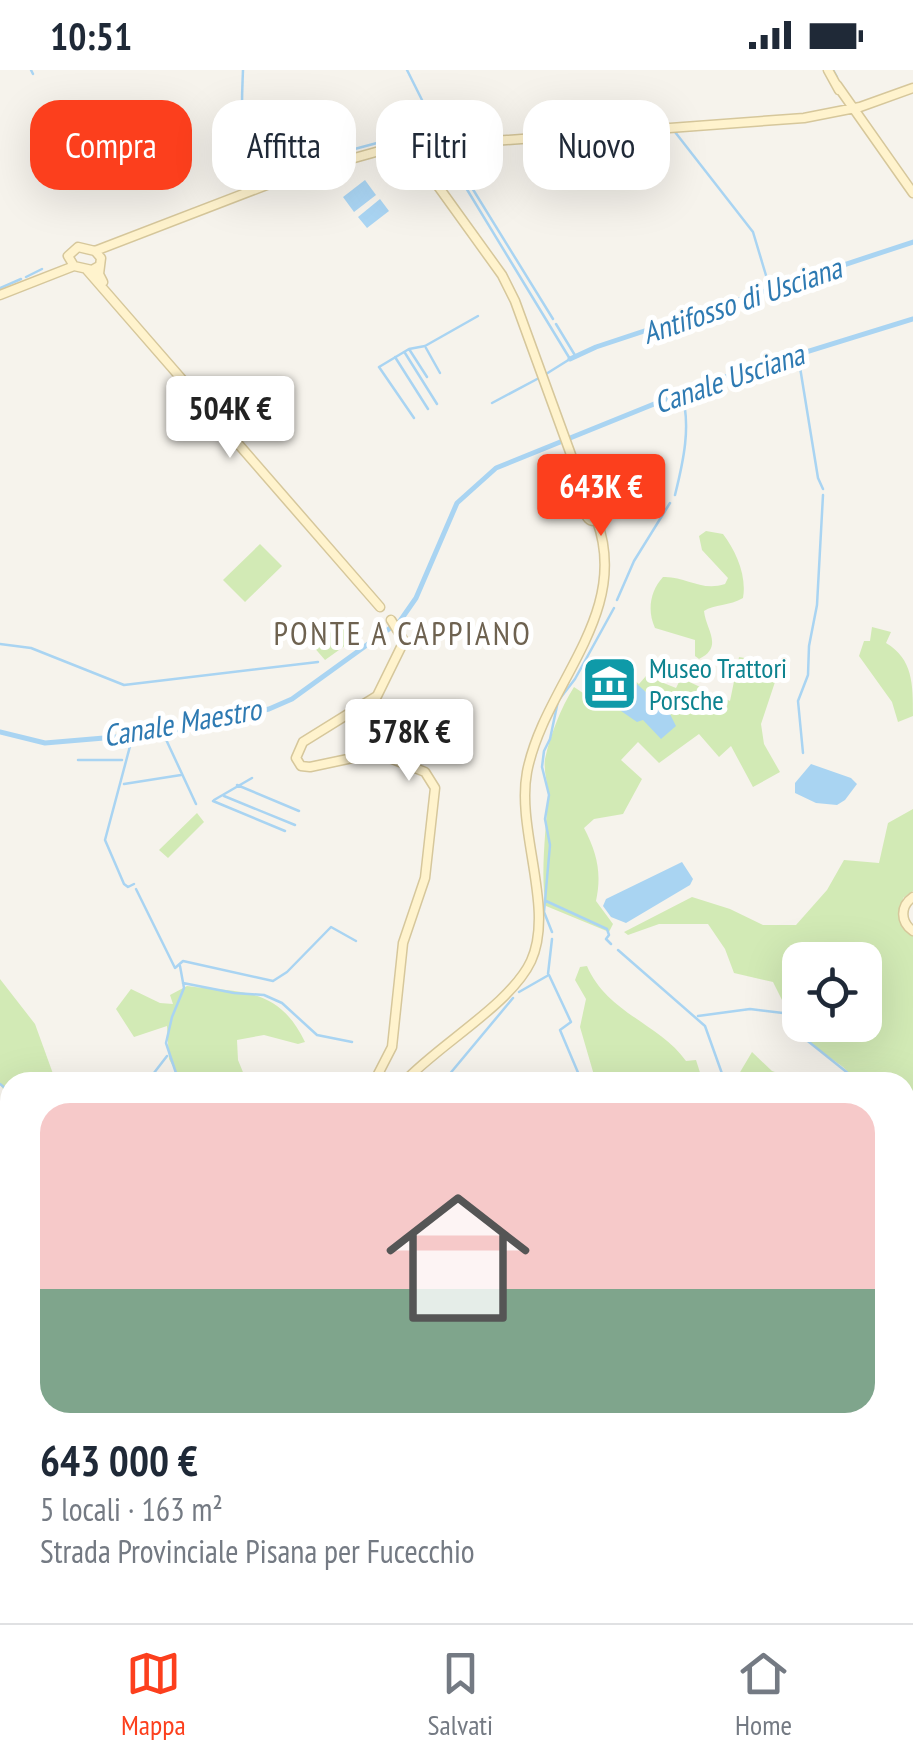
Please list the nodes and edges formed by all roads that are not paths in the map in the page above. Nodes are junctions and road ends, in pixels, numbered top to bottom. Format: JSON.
{"nodes":[{"id":1,"x":828,"y":70,"type":"edge"},
{"id":2,"x":911,"y":86,"type":"edge"},
{"id":3,"x":838,"y":87,"type":"junction"},
{"id":4,"x":875,"y":103,"type":"junction"},
{"id":5,"x":852,"y":107,"type":"junction"},
{"id":6,"x":829,"y":112,"type":"junction"},
{"id":7,"x":862,"y":122,"type":"junction"},
{"id":8,"x":503,"y":139,"type":"edge"},
{"id":9,"x":376,"y":154,"type":"edge"},
{"id":10,"x":440,"y":190,"type":"edge"},
{"id":11,"x":913,"y":192,"type":"edge"},
{"id":12,"x":98,"y":259,"type":"junction"},
{"id":13,"x":71,"y":262,"type":"junction"},
{"id":14,"x":86,"y":269,"type":"junction"},
{"id":15,"x":108,"y":292,"type":"junction"},
{"id":16,"x":0,"y":295,"type":"edge"},
{"id":17,"x":380,"y":607,"type":"dead end"},
{"id":18,"x":391,"y":620,"type":"dead end"},
{"id":19,"x":913,"y":898,"type":"edge"},
{"id":20,"x":913,"y":930,"type":"edge"},
{"id":21,"x":379,"y":1072,"type":"edge"},
{"id":22,"x":415,"y":1072,"type":"edge"}],
"edges":[{"from":1,"to":3,"type":"main road"},
{"from":2,"to":4,"type":"main road"},
{"from":2,"to":5,"type":"main road"},
{"from":3,"to":5,"type":"main road"},
{"from":3,"to":6,"type":"main road"},
{"from":4,"to":5,"type":"main road"},
{"from":4,"to":7,"type":"main road"},
{"from":5,"to":6,"type":"main road"},
{"from":5,"to":7,"type":"main road"},
{"from":6,"to":7,"type":"main road"},
{"from":6,"to":8,"type":"main road"},
{"from":7,"to":11,"type":"main road"},
{"from":9,"to":12,"type":"main road"},
{"from":10,"to":22,"type":"main road"},
{"from":12,"to":13,"type":"main road"},
{"from":12,"to":14,"type":"main road"},
{"from":12,"to":15,"type":"main road"},
{"from":13,"to":14,"type":"main road"},
{"from":13,"to":16,"type":"main road"},
{"from":14,"to":15,"type":"main road"},
{"from":15,"to":17,"type":"main road"},
{"from":18,"to":21,"type":"main road"},
{"from":19,"to":20,"type":"main road"}]}
